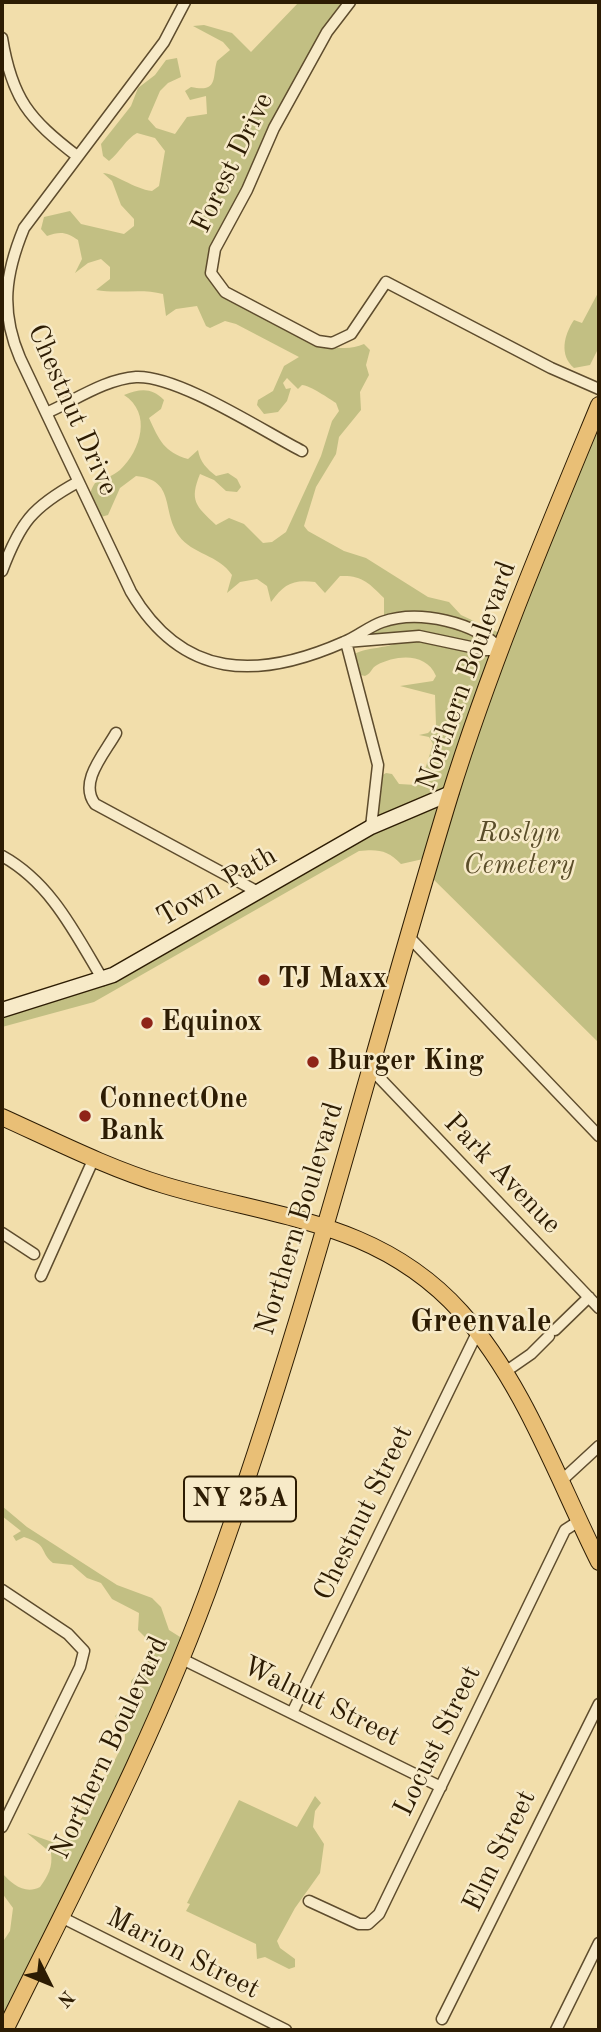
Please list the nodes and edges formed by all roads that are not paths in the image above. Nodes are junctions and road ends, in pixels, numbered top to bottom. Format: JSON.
{"nodes":[{"id":1,"x":185,"y":2,"type":"edge"},
{"id":2,"x":350,"y":2,"type":"edge"},
{"id":3,"x":2,"y":38,"type":"edge"},
{"id":4,"x":77,"y":156,"type":"junction"},
{"id":5,"x":4,"y":303,"type":"edge"},
{"id":6,"x":599,"y":389,"type":"edge"},
{"id":7,"x":599,"y":405,"type":"edge"},
{"id":8,"x":46,"y":413,"type":"junction"},
{"id":9,"x":302,"y":451,"type":"dead end"},
{"id":10,"x":78,"y":482,"type":"junction"},
{"id":11,"x":2,"y":571,"type":"edge"},
{"id":12,"x":346,"y":642,"type":"junction"},
{"id":13,"x":502,"y":650,"type":"junction"},
{"id":14,"x":116,"y":733,"type":"dead end"},
{"id":15,"x":450,"y":793,"type":"junction"},
{"id":16,"x":371,"y":827,"type":"junction"},
{"id":17,"x":2,"y":856,"type":"edge"},
{"id":18,"x":258,"y":892,"type":"junction"},
{"id":19,"x":410,"y":938,"type":"junction"},
{"id":20,"x":103,"y":980,"type":"junction"},
{"id":21,"x":2,"y":1010,"type":"edge"},
{"id":22,"x":372,"y":1070,"type":"junction"},
{"id":23,"x":2,"y":1117,"type":"edge"},
{"id":24,"x":599,"y":1136,"type":"edge"},
{"id":25,"x":94,"y":1158,"type":"junction"},
{"id":26,"x":328,"y":1226,"type":"junction"},
{"id":27,"x":2,"y":1233,"type":"edge"},
{"id":28,"x":33,"y":1254,"type":"dead end"},
{"id":29,"x":41,"y":1276,"type":"dead end"},
{"id":30,"x":589,"y":1297,"type":"junction"},
{"id":31,"x":599,"y":1308,"type":"edge"},
{"id":32,"x":477,"y":1333,"type":"junction"},
{"id":33,"x":505,"y":1372,"type":"junction"},
{"id":34,"x":599,"y":1446,"type":"edge"},
{"id":35,"x":560,"y":1482,"type":"junction"},
{"id":36,"x":579,"y":1521,"type":"junction"},
{"id":37,"x":599,"y":1562,"type":"edge"},
{"id":38,"x":2,"y":1590,"type":"edge"},
{"id":39,"x":180,"y":1658,"type":"junction"},
{"id":40,"x":599,"y":1704,"type":"edge"},
{"id":41,"x":292,"y":1713,"type":"junction"},
{"id":42,"x":441,"y":1787,"type":"junction"},
{"id":43,"x":2,"y":1827,"type":"edge"},
{"id":44,"x":309,"y":1901,"type":"dead end"},
{"id":45,"x":61,"y":1917,"type":"junction"},
{"id":46,"x":599,"y":1943,"type":"edge"},
{"id":47,"x":442,"y":2019,"type":"dead end"},
{"id":48,"x":5,"y":2030,"type":"edge"},
{"id":49,"x":285,"y":2030,"type":"edge"},
{"id":50,"x":556,"y":2030,"type":"edge"}],
"edges":[{"from":1,"to":4,"type":"street","name":"Chestnut Drive"},
{"from":2,"to":6,"type":"street","name":"Forest Drive"},
{"from":3,"to":4,"type":"street"},
{"from":4,"to":5,"type":"street","name":"Chestnut Drive"},
{"from":5,"to":8,"type":"street","name":"Chestnut Drive"},
{"from":7,"to":13,"type":"main road","name":"Northern Boulevard","number":"NY 25A"},
{"from":8,"to":9,"type":"street"},
{"from":8,"to":10,"type":"street","name":"Chestnut Drive"},
{"from":10,"to":11,"type":"street"},
{"from":10,"to":12,"type":"street","name":"Chestnut Drive"},
{"from":12,"to":13,"type":"street","name":"Chestnut Drive"},
{"from":12,"to":13,"type":"street","name":"Chestnut Drive"},
{"from":12,"to":16,"type":"street"},
{"from":13,"to":15,"type":"main road","name":"Northern Boulevard","number":"NY 25A"},
{"from":14,"to":18,"type":"street"},
{"from":15,"to":16,"type":"street","name":"Town Path"},
{"from":15,"to":19,"type":"main road","name":"Northern Boulevard","number":"NY 25A"},
{"from":16,"to":18,"type":"street","name":"Town Path"},
{"from":17,"to":20,"type":"street"},
{"from":18,"to":20,"type":"street","name":"Town Path"},
{"from":19,"to":22,"type":"main road","name":"Northern Boulevard","number":"NY 25A"},
{"from":19,"to":24,"type":"street"},
{"from":20,"to":21,"type":"street","name":"Town Path"},
{"from":22,"to":26,"type":"main road","name":"Northern Boulevard","number":"NY 25A"},
{"from":22,"to":30,"type":"street","name":"Park Avenue"},
{"from":23,"to":25,"type":"main road"},
{"from":25,"to":26,"type":"main road"},
{"from":25,"to":29,"type":"street"},
{"from":26,"to":32,"type":"main road"},
{"from":26,"to":39,"type":"main road","name":"Northern Boulevard","number":"NY 25A"},
{"from":27,"to":28,"type":"street"},
{"from":30,"to":31,"type":"street","name":"Park Avenue"},
{"from":30,"to":33,"type":"street"},
{"from":32,"to":33,"type":"main road"},
{"from":32,"to":41,"type":"street","name":"Chestnut Street"},
{"from":33,"to":35,"type":"main road"},
{"from":34,"to":35,"type":"street"},
{"from":35,"to":36,"type":"main road"},
{"from":36,"to":37,"type":"main road"},
{"from":36,"to":42,"type":"street","name":"Locust Street"},
{"from":38,"to":43,"type":"street"},
{"from":39,"to":41,"type":"street","name":"Walnut Street"},
{"from":39,"to":45,"type":"main road","name":"Northern Boulevard","number":"NY 25A"},
{"from":40,"to":47,"type":"street","name":"Elm Street"},
{"from":41,"to":42,"type":"street","name":"Walnut Street"},
{"from":42,"to":44,"type":"street","name":"Locust Street"},
{"from":45,"to":48,"type":"main road","name":"Northern Boulevard","number":"NY 25A"},
{"from":45,"to":49,"type":"street","name":"Marion Street"},
{"from":46,"to":50,"type":"street"}]}
